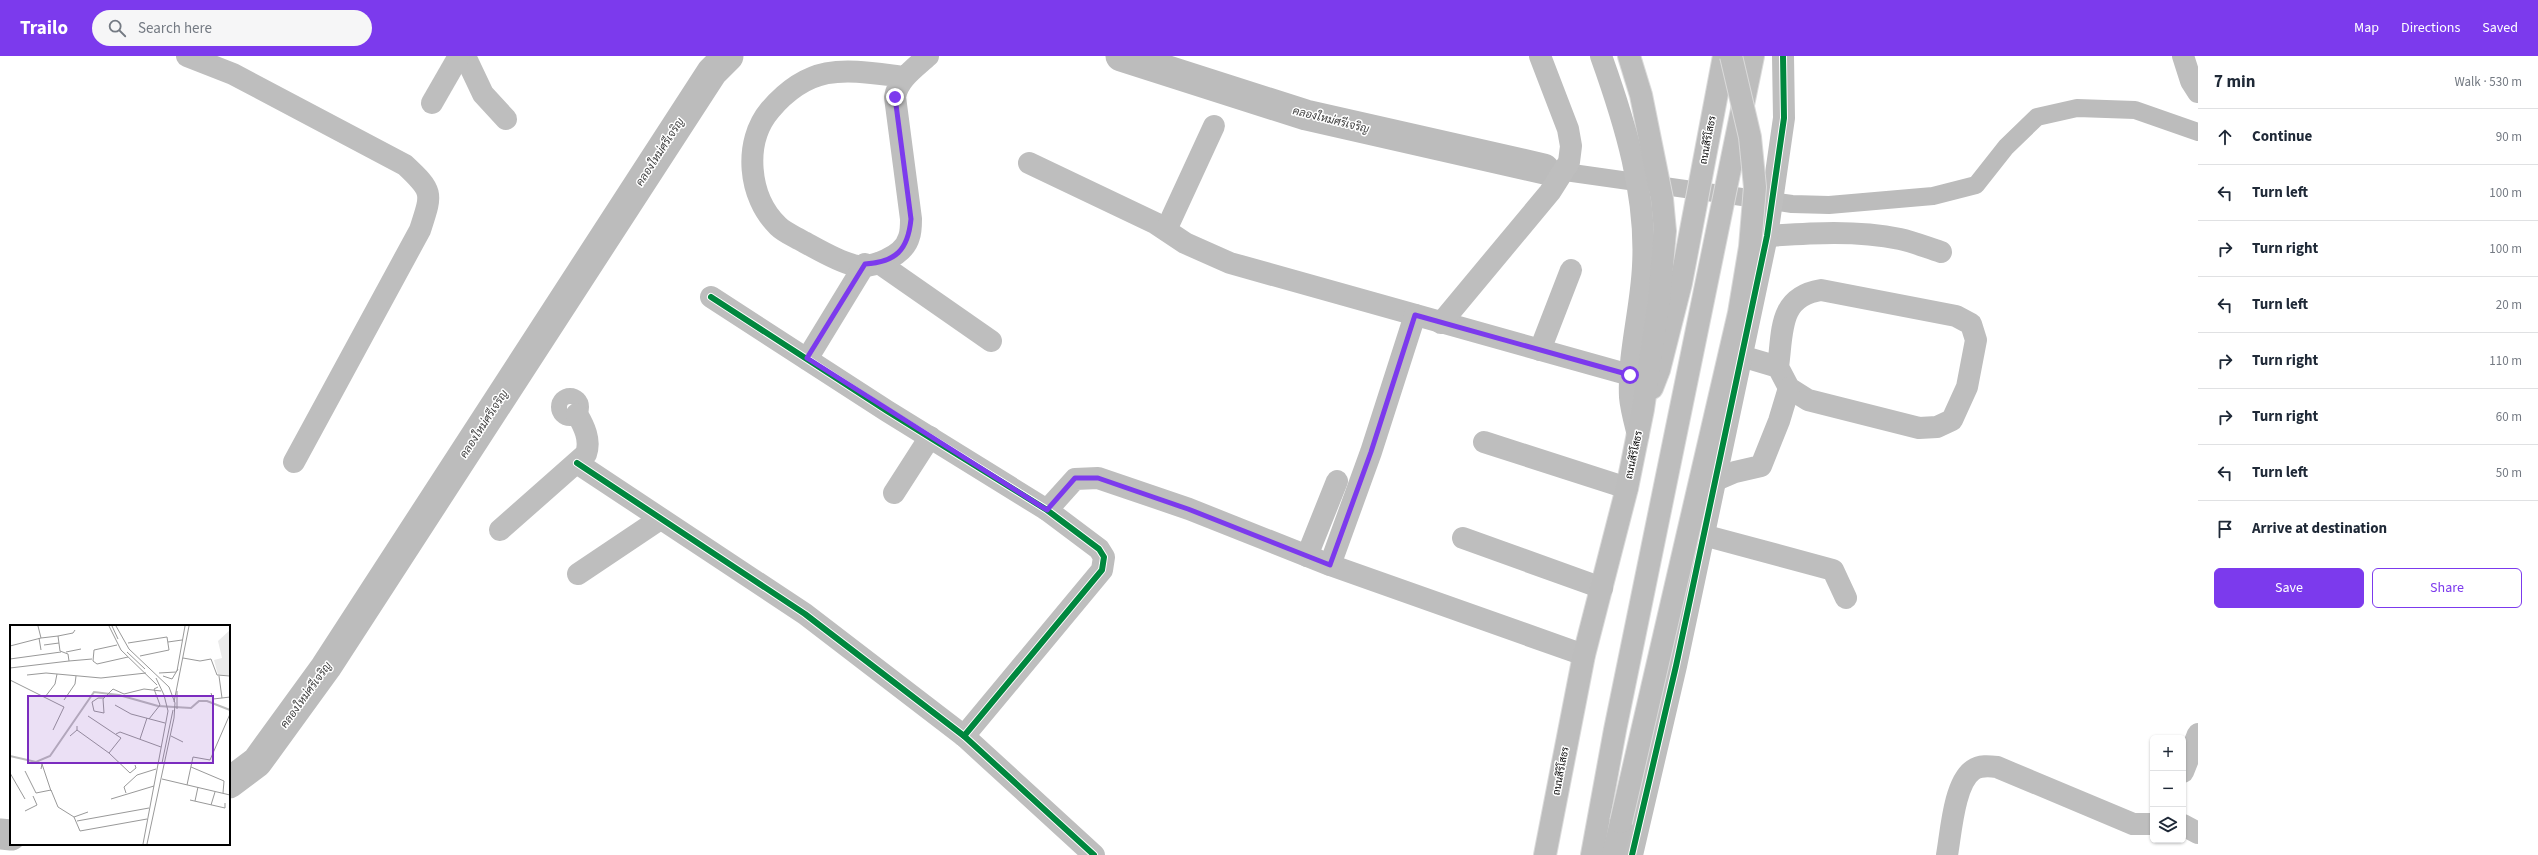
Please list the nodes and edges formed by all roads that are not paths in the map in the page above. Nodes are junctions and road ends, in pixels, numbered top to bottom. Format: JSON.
{"nodes":[{"id":1,"x":459,"y":56,"type":"edge"},
{"id":2,"x":465,"y":56,"type":"edge"},
{"id":3,"x":928,"y":56,"type":"edge"},
{"id":4,"x":1540,"y":56,"type":"edge"},
{"id":5,"x":1601,"y":56,"type":"edge"},
{"id":6,"x":1629,"y":56,"type":"edge"},
{"id":7,"x":1724,"y":56,"type":"edge"},
{"id":8,"x":1731,"y":56,"type":"edge"},
{"id":9,"x":1753,"y":56,"type":"edge"},
{"id":10,"x":1783,"y":56,"type":"edge"},
{"id":11,"x":2183,"y":56,"type":"edge"},
{"id":12,"x":199,"y":58,"type":"edge"},
{"id":13,"x":905,"y":77,"type":"junction"},
{"id":14,"x":2198,"y":92,"type":"edge"},
{"id":15,"x":432,"y":103,"type":"dead end"},
{"id":16,"x":506,"y":119,"type":"dead end"},
{"id":17,"x":1214,"y":126,"type":"dead end"},
{"id":18,"x":1029,"y":163,"type":"dead end"},
{"id":19,"x":1166,"y":230,"type":"junction"},
{"id":20,"x":1767,"y":236,"type":"junction"},
{"id":21,"x":1941,"y":252,"type":"dead end"},
{"id":22,"x":872,"y":264,"type":"junction"},
{"id":23,"x":1571,"y":270,"type":"dead end"},
{"id":24,"x":711,"y":297,"type":"dead end"},
{"id":25,"x":1415,"y":315,"type":"junction"},
{"id":26,"x":1441,"y":323,"type":"junction"},
{"id":27,"x":991,"y":341,"type":"dead end"},
{"id":28,"x":1540,"y":350,"type":"junction"},
{"id":29,"x":1741,"y":356,"type":"junction"},
{"id":30,"x":807,"y":358,"type":"junction"},
{"id":31,"x":1778,"y":367,"type":"junction"},
{"id":32,"x":1630,"y":375,"type":"junction"},
{"id":33,"x":1789,"y":388,"type":"junction"},
{"id":34,"x":1643,"y":409,"type":"junction"},
{"id":35,"x":577,"y":414,"type":"dead end"},
{"id":36,"x":1638,"y":435,"type":"junction"},
{"id":37,"x":930,"y":437,"type":"junction"},
{"id":38,"x":1484,"y":442,"type":"dead end"},
{"id":39,"x":294,"y":462,"type":"dead end"},
{"id":40,"x":577,"y":463,"type":"junction"},
{"id":41,"x":1337,"y":481,"type":"dead end"},
{"id":42,"x":1714,"y":481,"type":"junction"},
{"id":43,"x":1627,"y":488,"type":"junction"},
{"id":44,"x":894,"y":493,"type":"dead end"},
{"id":45,"x":1047,"y":510,"type":"junction"},
{"id":46,"x":660,"y":519,"type":"junction"},
{"id":47,"x":500,"y":530,"type":"dead end"},
{"id":48,"x":1703,"y":535,"type":"junction"},
{"id":49,"x":1463,"y":538,"type":"dead end"},
{"id":50,"x":1307,"y":556,"type":"junction"},
{"id":51,"x":1330,"y":565,"type":"junction"},
{"id":52,"x":578,"y":574,"type":"dead end"},
{"id":53,"x":1602,"y":588,"type":"junction"},
{"id":54,"x":1846,"y":598,"type":"dead end"},
{"id":55,"x":1584,"y":655,"type":"junction"},
{"id":56,"x":2198,"y":734,"type":"edge"},
{"id":57,"x":964,"y":736,"type":"junction"},
{"id":58,"x":2183,"y":771,"type":"edge"},
{"id":59,"x":2150,"y":824,"type":"edge"},
{"id":60,"x":2186,"y":827,"type":"edge"},
{"id":61,"x":2198,"y":833,"type":"edge"},
{"id":62,"x":1094,"y":855,"type":"edge"},
{"id":63,"x":1545,"y":855,"type":"edge"},
{"id":64,"x":1592,"y":855,"type":"edge"},
{"id":65,"x":1613,"y":855,"type":"edge"},
{"id":66,"x":1632,"y":855,"type":"edge"},
{"id":67,"x":1947,"y":855,"type":"edge"}],
"edges":[{"from":1,"to":15,"type":"street"},
{"from":2,"to":16,"type":"street"},
{"from":3,"to":13,"type":"street"},
{"from":4,"to":26,"type":"street"},
{"from":5,"to":32,"type":"street"},
{"from":6,"to":34,"type":"main road"},
{"from":7,"to":34,"type":"main road","name":"ถนนสิริโสธร"},
{"from":8,"to":65,"type":"main road","bridge":true},
{"from":9,"to":64,"type":"main road"},
{"from":10,"to":20,"type":"street"},
{"from":11,"to":14,"type":"street"},
{"from":12,"to":39,"type":"street"},
{"from":13,"to":22,"type":"street"},
{"from":13,"to":22,"type":"street"},
{"from":17,"to":19,"type":"street"},
{"from":18,"to":19,"type":"street"},
{"from":19,"to":25,"type":"street"},
{"from":20,"to":21,"type":"street"},
{"from":20,"to":29,"type":"street"},
{"from":22,"to":27,"type":"street"},
{"from":22,"to":30,"type":"street"},
{"from":23,"to":28,"type":"street"},
{"from":24,"to":30,"type":"street"},
{"from":25,"to":26,"type":"street"},
{"from":25,"to":51,"type":"street"},
{"from":26,"to":28,"type":"street"},
{"from":28,"to":32,"type":"street"},
{"from":29,"to":31,"type":"street"},
{"from":29,"to":42,"type":"street"},
{"from":30,"to":37,"type":"street"},
{"from":31,"to":33,"type":"street"},
{"from":31,"to":33,"type":"street"},
{"from":32,"to":36,"type":"street"},
{"from":33,"to":42,"type":"street"},
{"from":34,"to":36,"type":"main road","name":"ถนนสิริโสธร"},
{"from":35,"to":40,"type":"street"},
{"from":36,"to":43,"type":"main road","name":"ถนนสิริโสธร"},
{"from":37,"to":44,"type":"street"},
{"from":37,"to":45,"type":"street"},
{"from":38,"to":43,"type":"street"},
{"from":40,"to":46,"type":"street"},
{"from":40,"to":47,"type":"street"},
{"from":41,"to":50,"type":"street"},
{"from":42,"to":48,"type":"street"},
{"from":43,"to":53,"type":"main road","name":"ถนนสิริโสธร"},
{"from":45,"to":50,"type":"street"},
{"from":45,"to":57,"type":"street"},
{"from":46,"to":52,"type":"street"},
{"from":46,"to":57,"type":"street"},
{"from":48,"to":54,"type":"street"},
{"from":48,"to":66,"type":"street"},
{"from":49,"to":53,"type":"street"},
{"from":50,"to":51,"type":"street"},
{"from":51,"to":55,"type":"street"},
{"from":53,"to":55,"type":"main road","name":"ถนนสิริโสธร"},
{"from":55,"to":63,"type":"main road","name":"ถนนสิริโสธร"},
{"from":56,"to":58,"type":"street"},
{"from":57,"to":62,"type":"street"},
{"from":59,"to":67,"type":"street"},
{"from":60,"to":61,"type":"street"}]}
